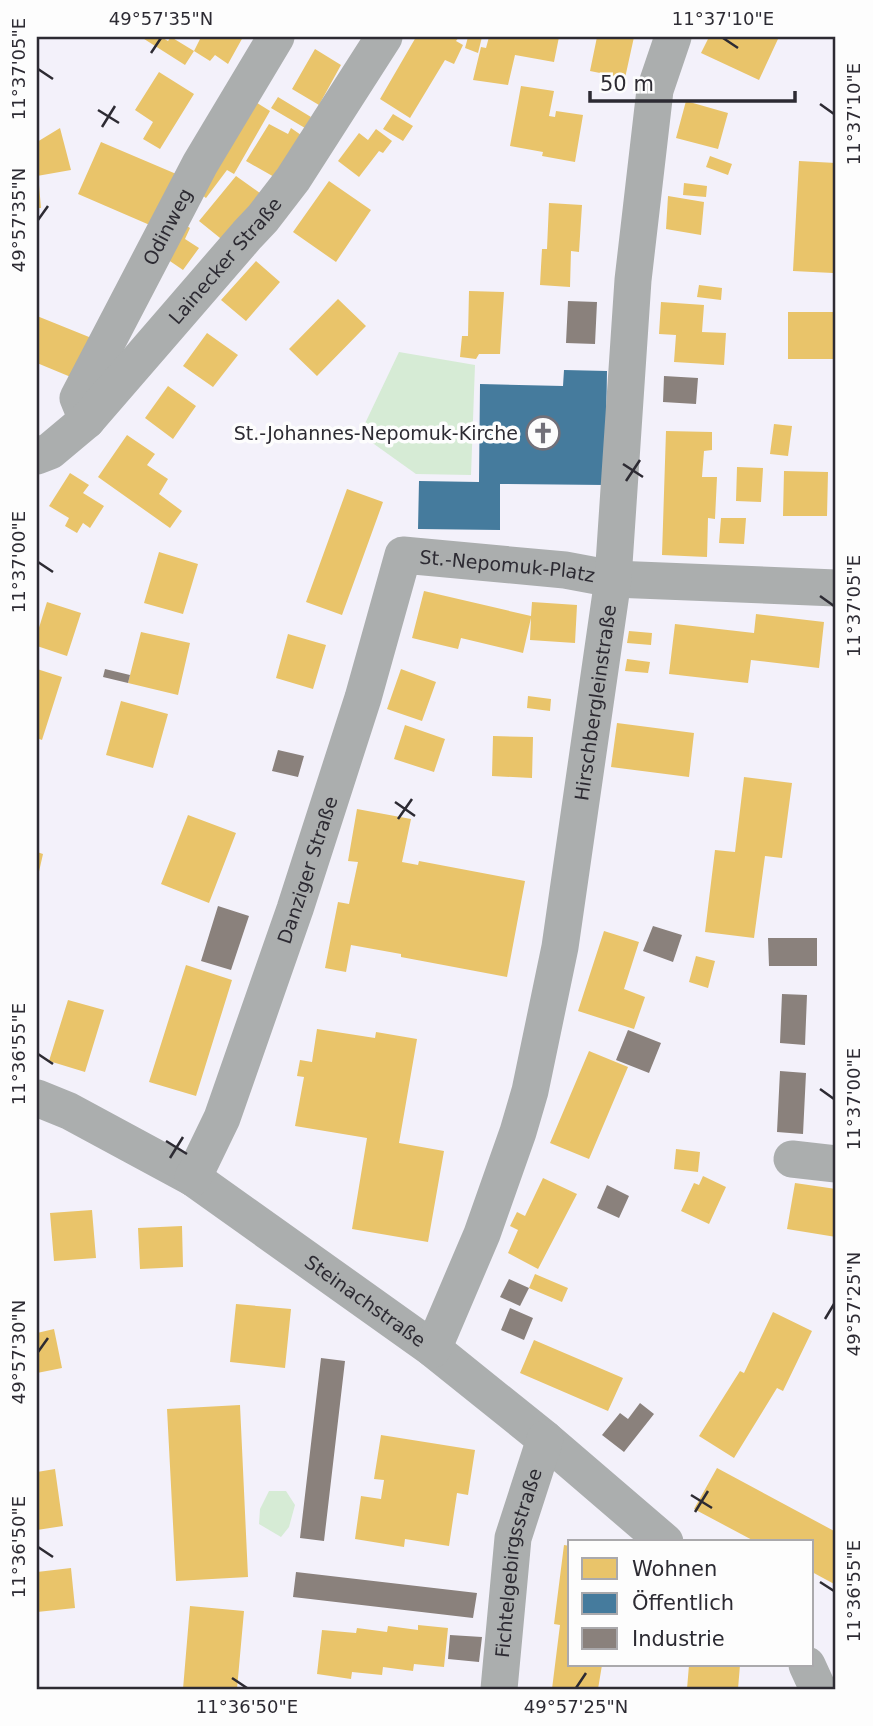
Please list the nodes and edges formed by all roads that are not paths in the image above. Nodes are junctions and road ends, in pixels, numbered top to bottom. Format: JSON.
{"nodes":[{"id":1,"x":276,"y":37,"type":"edge"},
{"id":2,"x":384,"y":37,"type":"edge"},
{"id":3,"x":673,"y":37,"type":"edge"},
{"id":4,"x":87,"y":420,"type":"junction"},
{"id":5,"x":37,"y":456,"type":"edge"},
{"id":6,"x":403,"y":555,"type":"joint"},
{"id":7,"x":613,"y":579,"type":"junction"},
{"id":8,"x":836,"y":588,"type":"edge"},
{"id":9,"x":37,"y":1098,"type":"edge"},
{"id":10,"x":792,"y":1159,"type":"dead end"},
{"id":11,"x":836,"y":1164,"type":"edge"},
{"id":12,"x":193,"y":1178,"type":"junction"},
{"id":13,"x":433,"y":1349,"type":"junction"},
{"id":14,"x":544,"y":1439,"type":"junction"},
{"id":15,"x":663,"y":1540,"type":"edge"},
{"id":16,"x":814,"y":1659,"type":"edge"},
{"id":17,"x":836,"y":1663,"type":"edge"},
{"id":18,"x":807,"y":1666,"type":"edge"},
{"id":19,"x":499,"y":1689,"type":"edge"},
{"id":20,"x":818,"y":1689,"type":"edge"}],
"edges":[{"from":1,"to":4,"type":"street","name":"Odinweg"},
{"from":2,"to":4,"type":"street","name":"Lainecker Straße"},
{"from":3,"to":7,"type":"street","name":"Hirschbergleinstraße"},
{"from":4,"to":5,"type":"street","name":"Lainecker Straße"},
{"from":6,"to":7,"type":"street","name":"St.-Nepomuk-Platz"},
{"from":6,"to":12,"type":"street","name":"Danziger Straße"},
{"from":7,"to":8,"type":"street","name":"St.-Nepomuk-Platz"},
{"from":7,"to":13,"type":"street","name":"Hirschbergleinstraße"},
{"from":9,"to":12,"type":"street","name":"Steinachstraße"},
{"from":10,"to":11,"type":"street"},
{"from":12,"to":13,"type":"street","name":"Steinachstraße"},
{"from":13,"to":14,"type":"street","name":"Steinachstraße"},
{"from":14,"to":15,"type":"street","name":"Steinachstraße"},
{"from":14,"to":19,"type":"street","name":"Fichtelgebirgsstraße"},
{"from":16,"to":17,"type":"street"},
{"from":18,"to":20,"type":"street"}]}
